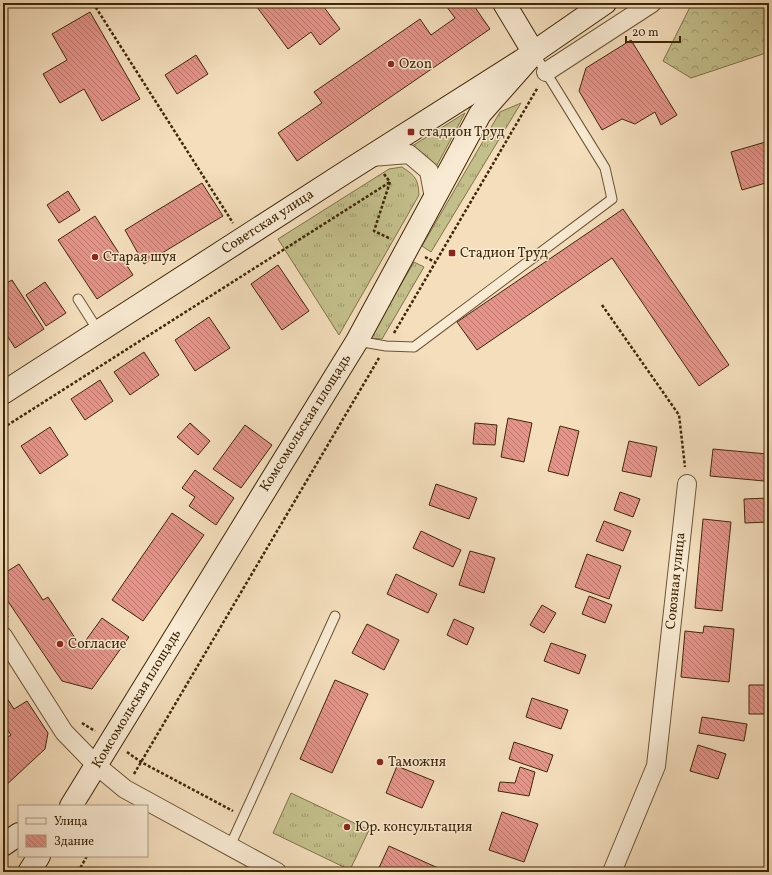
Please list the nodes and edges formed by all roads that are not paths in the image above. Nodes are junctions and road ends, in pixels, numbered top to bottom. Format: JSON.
{"nodes":[{"id":1,"x":504,"y":3,"type":"edge"},
{"id":2,"x":605,"y":3,"type":"edge"},
{"id":3,"x":652,"y":3,"type":"edge"},
{"id":4,"x":534,"y":53,"type":"junction"},
{"id":5,"x":546,"y":72,"type":"junction"},
{"id":6,"x":370,"y":157,"type":"junction"},
{"id":7,"x":434,"y":198,"type":"junction"},
{"id":8,"x":78,"y":299,"type":"dead end"},
{"id":9,"x":99,"y":332,"type":"junction"},
{"id":10,"x":356,"y":341,"type":"junction"},
{"id":11,"x":3,"y":393,"type":"edge"},
{"id":12,"x":687,"y":484,"type":"road end"},
{"id":13,"x":335,"y":616,"type":"dead end"},
{"id":14,"x":3,"y":636,"type":"edge"},
{"id":15,"x":96,"y":765,"type":"junction"},
{"id":16,"x":70,"y":802,"type":"edge"},
{"id":17,"x":18,"y":835,"type":"edge"},
{"id":18,"x":3,"y":845,"type":"edge"},
{"id":19,"x":230,"y":846,"type":"junction"},
{"id":20,"x":38,"y":857,"type":"edge"},
{"id":21,"x":29,"y":872,"type":"edge"},
{"id":22,"x":277,"y":872,"type":"edge"},
{"id":23,"x":612,"y":872,"type":"edge"}],
"edges":[{"from":1,"to":4,"type":"main road"},
{"from":2,"to":4,"type":"main road"},
{"from":3,"to":5,"type":"street"},
{"from":4,"to":5,"type":"lane"},
{"from":4,"to":6,"type":"main road","name":"Советская улица"},
{"from":4,"to":7,"type":"main road","name":"Комсомольская площадь"},
{"from":5,"to":10,"type":"lane"},
{"from":6,"to":7,"type":"street"},
{"from":6,"to":9,"type":"main road","name":"Советская улица"},
{"from":7,"to":10,"type":"main road","name":"Комсомольская площадь"},
{"from":8,"to":9,"type":"lane"},
{"from":9,"to":11,"type":"main road","name":"Советская улица"},
{"from":10,"to":15,"type":"main road","name":"Комсомольская площадь"},
{"from":12,"to":23,"type":"street","name":"Союзная улица"},
{"from":13,"to":19,"type":"lane"},
{"from":14,"to":15,"type":"street"},
{"from":15,"to":16,"type":"main road","name":"Комсомольская площадь"},
{"from":15,"to":19,"type":"street"},
{"from":17,"to":18,"type":"main road"},
{"from":19,"to":22,"type":"street"},
{"from":20,"to":21,"type":"main road"}]}
